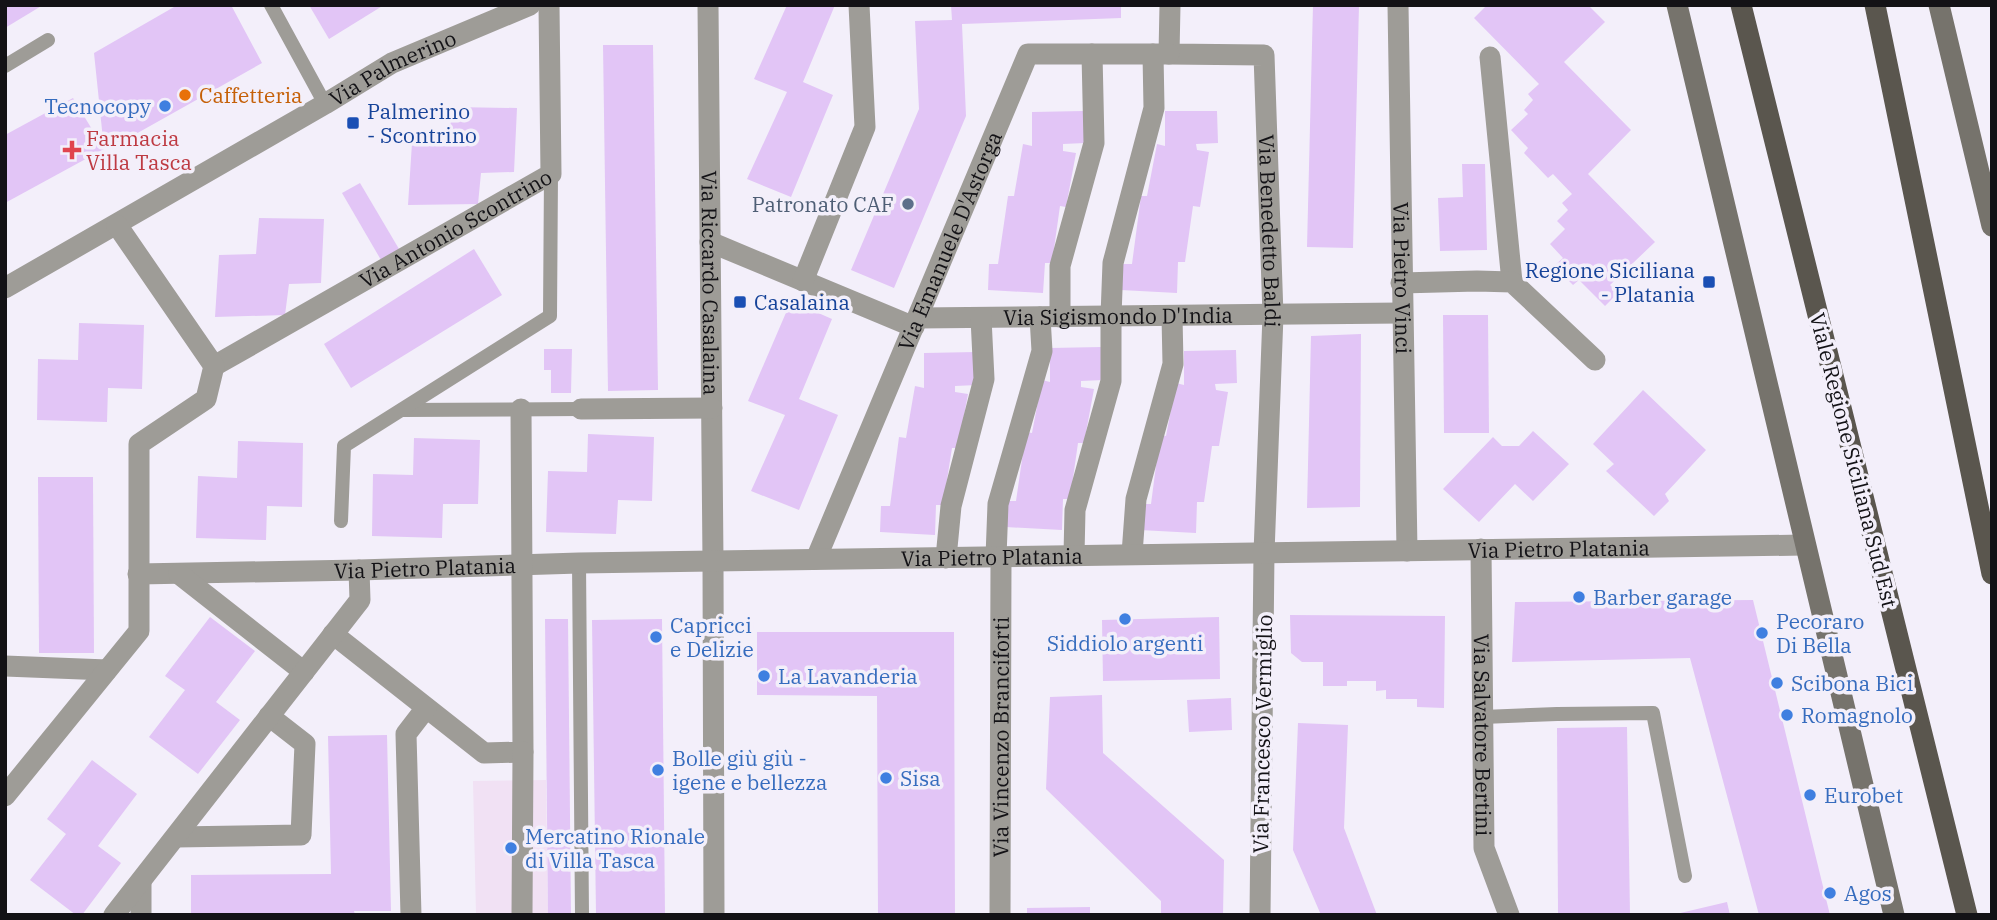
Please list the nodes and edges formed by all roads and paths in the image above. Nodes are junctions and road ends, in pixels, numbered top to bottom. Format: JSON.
{"nodes":[{"id":1,"x":271,"y":5,"type":"edge"},
{"id":2,"x":530,"y":5,"type":"edge"},
{"id":3,"x":549,"y":5,"type":"edge"},
{"id":4,"x":708,"y":5,"type":"edge"},
{"id":5,"x":859,"y":5,"type":"edge"},
{"id":6,"x":1170,"y":5,"type":"edge"},
{"id":7,"x":1398,"y":5,"type":"edge"},
{"id":8,"x":1676,"y":5,"type":"edge"},
{"id":9,"x":1741,"y":5,"type":"edge"},
{"id":10,"x":1875,"y":5,"type":"edge"},
{"id":11,"x":1939,"y":5,"type":"edge"},
{"id":12,"x":48,"y":40,"type":"dead end"},
{"id":13,"x":1092,"y":54,"type":"junction"},
{"id":14,"x":1161,"y":54,"type":"junction"},
{"id":15,"x":1490,"y":57,"type":"dead end"},
{"id":16,"x":5,"y":66,"type":"edge"},
{"id":17,"x":325,"y":104,"type":"junction"},
{"id":18,"x":551,"y":174,"type":"junction"},
{"id":19,"x":117,"y":225,"type":"junction"},
{"id":20,"x":1992,"y":226,"type":"edge"},
{"id":21,"x":710,"y":242,"type":"junction"},
{"id":22,"x":803,"y":281,"type":"junction"},
{"id":23,"x":1512,"y":282,"type":"junction"},
{"id":24,"x":1401,"y":283,"type":"junction"},
{"id":25,"x":5,"y":288,"type":"edge"},
{"id":26,"x":1402,"y":313,"type":"junction"},
{"id":27,"x":1273,"y":314,"type":"junction"},
{"id":28,"x":1111,"y":316,"type":"junction"},
{"id":29,"x":1172,"y":316,"type":"junction"},
{"id":30,"x":1050,"y":317,"type":"junction"},
{"id":31,"x":981,"y":318,"type":"junction"},
{"id":32,"x":916,"y":322,"type":"junction"},
{"id":33,"x":1595,"y":360,"type":"dead end"},
{"id":34,"x":214,"y":366,"type":"junction"},
{"id":35,"x":712,"y":408,"type":"junction"},
{"id":36,"x":521,"y":409,"type":"junction"},
{"id":37,"x":581,"y":409,"type":"joint"},
{"id":38,"x":400,"y":410,"type":"junction"},
{"id":39,"x":341,"y":522,"type":"dead end"},
{"id":40,"x":1804,"y":545,"type":"junction"},
{"id":41,"x":1481,"y":549,"type":"junction"},
{"id":42,"x":1407,"y":551,"type":"junction"},
{"id":43,"x":1265,"y":553,"type":"junction"},
{"id":44,"x":1132,"y":554,"type":"junction"},
{"id":45,"x":1074,"y":555,"type":"junction"},
{"id":46,"x":998,"y":557,"type":"junction"},
{"id":47,"x":946,"y":558,"type":"junction"},
{"id":48,"x":816,"y":559,"type":"junction"},
{"id":49,"x":713,"y":561,"type":"junction"},
{"id":50,"x":579,"y":563,"type":"junction"},
{"id":51,"x":522,"y":564,"type":"junction"},
{"id":52,"x":359,"y":570,"type":"junction"},
{"id":53,"x":179,"y":573,"type":"junction"},
{"id":54,"x":1991,"y":573,"type":"edge"},
{"id":55,"x":138,"y":574,"type":"junction"},
{"id":56,"x":333,"y":634,"type":"junction"},
{"id":57,"x":5,"y":666,"type":"edge"},
{"id":58,"x":107,"y":670,"type":"junction"},
{"id":59,"x":304,"y":672,"type":"junction"},
{"id":60,"x":426,"y":708,"type":"junction"},
{"id":61,"x":269,"y":716,"type":"junction"},
{"id":62,"x":1483,"y":717,"type":"junction"},
{"id":63,"x":523,"y":752,"type":"junction"},
{"id":64,"x":5,"y":796,"type":"edge"},
{"id":65,"x":176,"y":837,"type":"junction"},
{"id":66,"x":1685,"y":876,"type":"dead end"},
{"id":67,"x":141,"y":882,"type":"junction"},
{"id":68,"x":114,"y":915,"type":"edge"},
{"id":69,"x":141,"y":915,"type":"edge"},
{"id":70,"x":411,"y":915,"type":"edge"},
{"id":71,"x":522,"y":915,"type":"edge"},
{"id":72,"x":582,"y":915,"type":"edge"},
{"id":73,"x":714,"y":915,"type":"edge"},
{"id":74,"x":1000,"y":915,"type":"edge"},
{"id":75,"x":1260,"y":915,"type":"edge"},
{"id":76,"x":1509,"y":915,"type":"edge"},
{"id":77,"x":1894,"y":915,"type":"edge"},
{"id":78,"x":1967,"y":915,"type":"edge"}],
"edges":[{"from":1,"to":17,"type":"lane"},
{"from":2,"to":17,"type":"street","name":"Via Palmerino"},
{"from":3,"to":18,"type":"street","name":"Via Antonio Scontrino"},
{"from":4,"to":21,"type":"street","name":"Via Riccardo Casalaina"},
{"from":5,"to":22,"type":"street"},
{"from":6,"to":14,"type":"street"},
{"from":7,"to":24,"type":"street","name":"Via Pietro Vinci"},
{"from":8,"to":40,"type":"street"},
{"from":9,"to":78,"type":"main road","name":"Viale Regione Siciliana Sud Est"},
{"from":10,"to":54,"type":"main road"},
{"from":11,"to":20,"type":"street"},
{"from":12,"to":16,"type":"lane"},
{"from":13,"to":14,"type":"street","name":"Via Emanuele D'Astorga"},
{"from":13,"to":30,"type":"street","name":"Via Vincenzo Branciforti"},
{"from":13,"to":32,"type":"street","name":"Via Emanuele D'Astorga"},
{"from":14,"to":27,"type":"street","name":"Via Benedetto Baldi"},
{"from":14,"to":28,"type":"street"},
{"from":15,"to":23,"type":"street"},
{"from":17,"to":19,"type":"street","name":"Via Palmerino"},
{"from":18,"to":34,"type":"street","name":"Via Antonio Scontrino"},
{"from":18,"to":38,"type":"lane"},
{"from":19,"to":25,"type":"street","name":"Via Palmerino"},
{"from":19,"to":34,"type":"street"},
{"from":21,"to":22,"type":"street","name":"Via Sigismondo D'India"},
{"from":21,"to":35,"type":"street","name":"Via Riccardo Casalaina"},
{"from":22,"to":32,"type":"street","name":"Via Sigismondo D'India"},
{"from":23,"to":24,"type":"street"},
{"from":23,"to":33,"type":"street"},
{"from":24,"to":26,"type":"street","name":"Via Pietro Vinci"},
{"from":26,"to":27,"type":"street","name":"Via Sigismondo D'India"},
{"from":26,"to":42,"type":"street","name":"Via Pietro Vinci"},
{"from":27,"to":29,"type":"street","name":"Via Sigismondo D'India"},
{"from":27,"to":43,"type":"street","name":"Via Benedetto Baldi"},
{"from":28,"to":29,"type":"street","name":"Via Sigismondo D'India"},
{"from":28,"to":30,"type":"street","name":"Via Sigismondo D'India"},
{"from":28,"to":45,"type":"street"},
{"from":29,"to":44,"type":"street"},
{"from":30,"to":31,"type":"street","name":"Via Sigismondo D'India"},
{"from":30,"to":46,"type":"street","name":"Via Vincenzo Branciforti"},
{"from":31,"to":32,"type":"street","name":"Via Sigismondo D'India"},
{"from":31,"to":47,"type":"street"},
{"from":32,"to":48,"type":"street","name":"Via Emanuele D'Astorga"},
{"from":34,"to":55,"type":"street"},
{"from":35,"to":37,"type":"street"},
{"from":35,"to":49,"type":"street","name":"Via Riccardo Casalaina"},
{"from":36,"to":37,"type":"lane"},
{"from":36,"to":38,"type":"lane"},
{"from":36,"to":51,"type":"street"},
{"from":38,"to":39,"type":"lane"},
{"from":40,"to":41,"type":"street","name":"Via Pietro Platania"},
{"from":40,"to":77,"type":"street"},
{"from":41,"to":42,"type":"street","name":"Via Pietro Platania"},
{"from":41,"to":62,"type":"street","name":"Via Salvatore Bertini"},
{"from":42,"to":43,"type":"street","name":"Via Pietro Platania"},
{"from":43,"to":44,"type":"street","name":"Via Pietro Platania"},
{"from":43,"to":75,"type":"street","name":"Via Francesco Vermiglio"},
{"from":44,"to":45,"type":"street","name":"Via Pietro Platania"},
{"from":45,"to":46,"type":"street","name":"Via Pietro Platania"},
{"from":46,"to":47,"type":"street","name":"Via Pietro Platania"},
{"from":46,"to":74,"type":"street","name":"Via Vincenzo Branciforti"},
{"from":47,"to":48,"type":"street","name":"Via Pietro Platania"},
{"from":48,"to":49,"type":"street","name":"Via Pietro Platania"},
{"from":49,"to":50,"type":"street","name":"Via Pietro Platania"},
{"from":49,"to":73,"type":"street","name":"Via Riccardo Casalaina"},
{"from":50,"to":51,"type":"street","name":"Via Pietro Platania"},
{"from":50,"to":72,"type":"lane"},
{"from":51,"to":52,"type":"street","name":"Via Pietro Platania"},
{"from":51,"to":63,"type":"street"},
{"from":52,"to":53,"type":"street","name":"Via Pietro Platania"},
{"from":52,"to":56,"type":"street"},
{"from":53,"to":55,"type":"street","name":"Via Pietro Platania"},
{"from":53,"to":59,"type":"street"},
{"from":55,"to":58,"type":"street"},
{"from":56,"to":59,"type":"street"},
{"from":56,"to":60,"type":"street"},
{"from":57,"to":58,"type":"street"},
{"from":58,"to":64,"type":"street"},
{"from":59,"to":61,"type":"street"},
{"from":60,"to":63,"type":"street"},
{"from":60,"to":70,"type":"street"},
{"from":61,"to":65,"type":"street"},
{"from":61,"to":65,"type":"street"},
{"from":62,"to":66,"type":"lane"},
{"from":62,"to":76,"type":"street","name":"Via Salvatore Bertini"},
{"from":63,"to":71,"type":"street"},
{"from":65,"to":67,"type":"street"},
{"from":67,"to":68,"type":"street"},
{"from":67,"to":69,"type":"street"}]}
